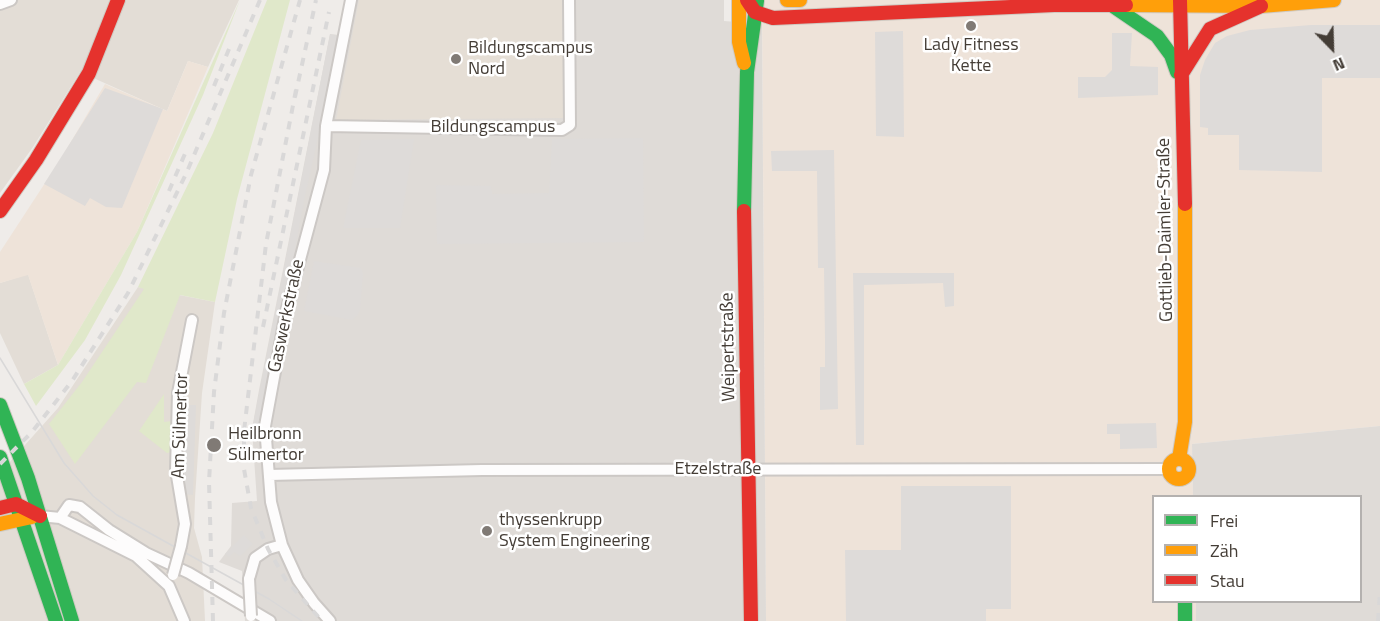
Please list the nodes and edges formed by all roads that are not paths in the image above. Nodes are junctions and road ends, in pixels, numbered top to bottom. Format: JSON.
{"nodes":[{"id":1,"x":10,"y":0,"type":"edge"},
{"id":2,"x":118,"y":0,"type":"edge"},
{"id":3,"x":351,"y":0,"type":"edge"},
{"id":4,"x":569,"y":0,"type":"edge"},
{"id":5,"x":739,"y":0,"type":"edge"},
{"id":6,"x":747,"y":0,"type":"edge"},
{"id":7,"x":787,"y":0,"type":"edge"},
{"id":8,"x":800,"y":0,"type":"edge"},
{"id":9,"x":1334,"y":0,"type":"edge"},
{"id":10,"x":1180,"y":2,"type":"edge"},
{"id":11,"x":0,"y":4,"type":"edge"},
{"id":12,"x":1110,"y":4,"type":"junction"},
{"id":13,"x":756,"y":6,"type":"edge"},
{"id":14,"x":1261,"y":6,"type":"junction"},
{"id":15,"x":747,"y":72,"type":"junction"},
{"id":16,"x":1180,"y":78,"type":"junction"},
{"id":17,"x":326,"y":126,"type":"junction"},
{"id":18,"x":0,"y":211,"type":"edge"},
{"id":19,"x":192,"y":320,"type":"dead end"},
{"id":20,"x":0,"y":405,"type":"edge"},
{"id":21,"x":0,"y":457,"type":"edge"},
{"id":22,"x":1179,"y":459,"type":"junction"},
{"id":23,"x":1168,"y":469,"type":"junction"},
{"id":24,"x":749,"y":470,"type":"junction"},
{"id":25,"x":269,"y":475,"type":"junction"},
{"id":26,"x":1179,"y":480,"type":"junction"},
{"id":27,"x":1181,"y":495,"type":"edge"},
{"id":28,"x":16,"y":504,"type":"junction"},
{"id":29,"x":0,"y":508,"type":"edge"},
{"id":30,"x":40,"y":516,"type":"junction"},
{"id":31,"x":21,"y":518,"type":"junction"},
{"id":32,"x":60,"y":518,"type":"junction"},
{"id":33,"x":0,"y":524,"type":"edge"},
{"id":34,"x":282,"y":545,"type":"junction"},
{"id":35,"x":171,"y":580,"type":"junction"},
{"id":36,"x":1185,"y":603,"type":"edge"},
{"id":37,"x":182,"y":615,"type":"edge"},
{"id":38,"x":252,"y":619,"type":"edge"},
{"id":39,"x":56,"y":621,"type":"edge"},
{"id":40,"x":72,"y":621,"type":"edge"},
{"id":41,"x":270,"y":621,"type":"edge"},
{"id":42,"x":330,"y":621,"type":"edge"},
{"id":43,"x":751,"y":621,"type":"edge"},
{"id":44,"x":1185,"y":621,"type":"edge"}],
"edges":[{"from":1,"to":11,"type":"street"},
{"from":2,"to":18,"type":"main road"},
{"from":3,"to":17,"type":"street","name":"Gaswerkstraße"},
{"from":4,"to":17,"type":"street","name":"Bildungscampus"},
{"from":5,"to":15,"type":"main road","name":"Weipertstraße"},
{"from":6,"to":13,"type":"main road"},
{"from":7,"to":8,"type":"main road"},
{"from":9,"to":14,"type":"main road"},
{"from":10,"to":12,"type":"main road"},
{"from":10,"to":14,"type":"main road"},
{"from":10,"to":16,"type":"main road","name":"Gottlieb-Daimler-Straße"},
{"from":12,"to":13,"type":"main road"},
{"from":12,"to":16,"type":"main road"},
{"from":13,"to":15,"type":"main road","name":"Weipertstraße"},
{"from":14,"to":16,"type":"main road"},
{"from":15,"to":24,"type":"main road","name":"Weipertstraße"},
{"from":16,"to":22,"type":"main road","name":"Gottlieb-Daimler-Straße"},
{"from":17,"to":25,"type":"street","name":"Gaswerkstraße"},
{"from":19,"to":35,"type":"street","name":"Am Sülmertor","bridge":true},
{"from":20,"to":30,"type":"main road"},
{"from":21,"to":28,"type":"main road"},
{"from":22,"to":23,"type":"main road"},
{"from":22,"to":26,"type":"main road","name":"Gottlieb-Daimler-Straße"},
{"from":23,"to":24,"type":"street","name":"Etzelstraße"},
{"from":23,"to":26,"type":"main road"},
{"from":24,"to":25,"type":"street","name":"Etzelstraße"},
{"from":24,"to":43,"type":"main road","name":"Weipertstraße"},
{"from":25,"to":34,"type":"street","name":"Gaswerkstraße"},
{"from":26,"to":27,"type":"main road","name":"Gottlieb-Daimler-Straße"},
{"from":28,"to":29,"type":"main road"},
{"from":28,"to":30,"type":"main road"},
{"from":28,"to":31,"type":"main road"},
{"from":30,"to":31,"type":"main road"},
{"from":30,"to":32,"type":"street"},
{"from":30,"to":40,"type":"main road"},
{"from":31,"to":33,"type":"main road"},
{"from":31,"to":39,"type":"main road"},
{"from":32,"to":35,"type":"street"},
{"from":32,"to":41,"type":"street"},
{"from":34,"to":38,"type":"street","bridge":true},
{"from":34,"to":42,"type":"street","name":"Gaswerkstraße"},
{"from":35,"to":37,"type":"street"},
{"from":36,"to":44,"type":"main road"}]}
